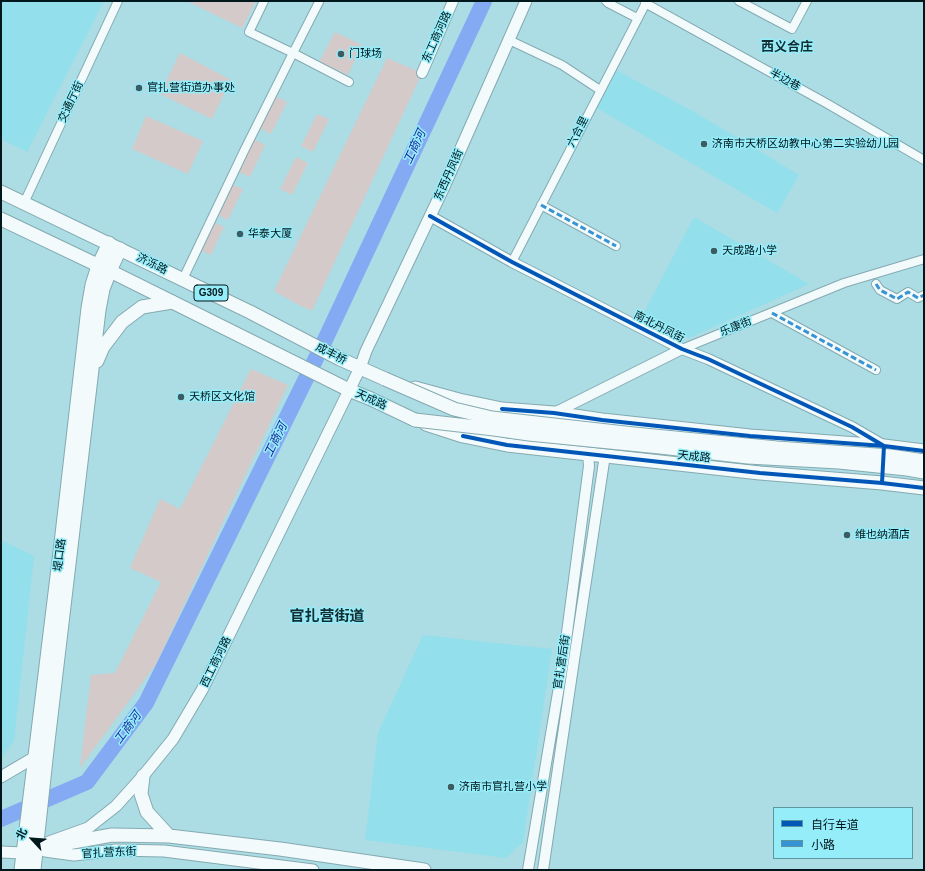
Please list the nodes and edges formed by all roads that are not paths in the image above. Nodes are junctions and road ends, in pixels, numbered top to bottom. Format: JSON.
{"nodes":[{"id":1,"x":118,"y":1,"type":"edge"},
{"id":2,"x":264,"y":1,"type":"edge"},
{"id":3,"x":453,"y":1,"type":"edge"},
{"id":4,"x":526,"y":1,"type":"edge"},
{"id":5,"x":606,"y":1,"type":"edge"},
{"id":6,"x":739,"y":1,"type":"edge"},
{"id":7,"x":807,"y":1,"type":"edge"},
{"id":8,"x":319,"y":2,"type":"dead end"},
{"id":9,"x":646,"y":2,"type":"edge"},
{"id":10,"x":637,"y":18,"type":"junction"},
{"id":11,"x":509,"y":40,"type":"junction"},
{"id":12,"x":293,"y":53,"type":"junction"},
{"id":13,"x":422,"y":74,"type":"dead end"},
{"id":14,"x":349,"y":82,"type":"dead end"},
{"id":15,"x":600,"y":90,"type":"junction"},
{"id":16,"x":924,"y":160,"type":"edge"},
{"id":17,"x":1,"y":192,"type":"edge"},
{"id":18,"x":24,"y":203,"type":"junction"},
{"id":19,"x":541,"y":205,"type":"junction"},
{"id":20,"x":430,"y":216,"type":"junction"},
{"id":21,"x":1,"y":219,"type":"edge"},
{"id":22,"x":114,"y":246,"type":"junction"},
{"id":23,"x":616,"y":246,"type":"dead end"},
{"id":24,"x":924,"y":259,"type":"edge"},
{"id":25,"x":512,"y":262,"type":"junction"},
{"id":26,"x":104,"y":268,"type":"junction"},
{"id":27,"x":183,"y":280,"type":"junction"},
{"id":28,"x":876,"y":284,"type":"dead end"},
{"id":29,"x":924,"y":295,"type":"edge"},
{"id":30,"x":172,"y":302,"type":"junction"},
{"id":31,"x":772,"y":313,"type":"junction"},
{"id":32,"x":301,"y":339,"type":"joint"},
{"id":33,"x":682,"y":349,"type":"junction"},
{"id":34,"x":360,"y":368,"type":"junction"},
{"id":35,"x":876,"y":370,"type":"dead end"},
{"id":36,"x":91,"y":374,"type":"junction"},
{"id":37,"x":385,"y":379,"type":"junction"},
{"id":38,"x":349,"y":390,"type":"junction"},
{"id":39,"x":554,"y":413,"type":"junction"},
{"id":40,"x":415,"y":420,"type":"junction"},
{"id":41,"x":884,"y":446,"type":"junction"},
{"id":42,"x":924,"y":451,"type":"edge"},
{"id":43,"x":588,"y":454,"type":"junction"},
{"id":44,"x":605,"y":456,"type":"junction"},
{"id":45,"x":924,"y":461,"type":"edge"},
{"id":46,"x":924,"y":472,"type":"edge"},
{"id":47,"x":924,"y":488,"type":"edge"},
{"id":48,"x":47,"y":750,"type":"junction"},
{"id":49,"x":35,"y":757,"type":"junction"},
{"id":50,"x":143,"y":776,"type":"junction"},
{"id":51,"x":1,"y":777,"type":"edge"},
{"id":52,"x":169,"y":836,"type":"junction"},
{"id":53,"x":42,"y":848,"type":"junction"},
{"id":54,"x":1,"y":852,"type":"edge"},
{"id":55,"x":18,"y":853,"type":"junction"},
{"id":56,"x":21,"y":870,"type":"edge"},
{"id":57,"x":34,"y":870,"type":"edge"},
{"id":58,"x":313,"y":870,"type":"edge"},
{"id":59,"x":424,"y":870,"type":"edge"},
{"id":60,"x":528,"y":870,"type":"edge"},
{"id":61,"x":543,"y":870,"type":"edge"}],
"edges":[{"from":1,"to":18,"type":"street","name":"交通厅街"},
{"from":2,"to":12,"type":"street"},
{"from":3,"to":13,"type":"street","name":"东工商河路"},
{"from":4,"to":11,"type":"main road","name":"东西丹凤街"},
{"from":5,"to":10,"type":"street"},
{"from":6,"to":7,"type":"street"},
{"from":8,"to":12,"type":"street"},
{"from":9,"to":10,"type":"street","name":"六合里"},
{"from":9,"to":16,"type":"street","name":"半边巷"},
{"from":10,"to":15,"type":"street","name":"六合里"},
{"from":11,"to":15,"type":"street"},
{"from":11,"to":20,"type":"main road","name":"东西丹凤街"},
{"from":12,"to":14,"type":"street"},
{"from":12,"to":27,"type":"street"},
{"from":15,"to":19,"type":"street","name":"六合里"},
{"from":17,"to":18,"type":"main road","name":"济泺路","number":"G309"},
{"from":18,"to":22,"type":"main road","name":"济泺路","number":"G309"},
{"from":19,"to":23,"type":"street"},
{"from":19,"to":25,"type":"street","name":"六合里"},
{"from":20,"to":25,"type":"street","name":"南北丹凤街"},
{"from":20,"to":34,"type":"main road","name":"东西丹凤街"},
{"from":21,"to":26,"type":"main road","number":"G309"},
{"from":22,"to":26,"type":"main road","name":"堤口路"},
{"from":22,"to":27,"type":"main road","name":"济泺路","number":"G309"},
{"from":24,"to":31,"type":"street","name":"乐康街"},
{"from":25,"to":33,"type":"street","name":"南北丹凤街"},
{"from":26,"to":30,"type":"main road","number":"G309"},
{"from":26,"to":36,"type":"main road","name":"堤口路"},
{"from":26,"to":49,"type":"main road","name":"堤口路"},
{"from":27,"to":32,"type":"main road","name":"济泺路","number":"G309"},
{"from":28,"to":29,"type":"street"},
{"from":30,"to":36,"type":"main road"},
{"from":30,"to":38,"type":"main road","number":"G309"},
{"from":31,"to":33,"type":"street","name":"乐康街"},
{"from":31,"to":35,"type":"street"},
{"from":32,"to":34,"type":"main road","name":"成丰桥","number":"G309"},
{"from":33,"to":39,"type":"street","name":"乐康街"},
{"from":33,"to":41,"type":"street","name":"南北丹凤街"},
{"from":34,"to":37,"type":"main road","name":"天成路","number":"G309"},
{"from":34,"to":38,"type":"main road","name":"东西丹凤街"},
{"from":36,"to":48,"type":"main road","name":"堤口路"},
{"from":37,"to":39,"type":"main road","name":"天成路"},
{"from":37,"to":45,"type":"main road","name":"天成路","number":"G309","bridge":true},
{"from":38,"to":40,"type":"main road","name":"天成路","number":"G309"},
{"from":38,"to":50,"type":"main road","name":"西工商河路"},
{"from":39,"to":41,"type":"main road","name":"天成路"},
{"from":40,"to":43,"type":"main road","name":"天成路"},
{"from":40,"to":46,"type":"main road","name":"天成路","number":"G309","bridge":true},
{"from":41,"to":42,"type":"main road","name":"天成路"},
{"from":43,"to":44,"type":"main road","name":"天成路"},
{"from":43,"to":60,"type":"street","name":"官扎营后街"},
{"from":44,"to":47,"type":"main road","name":"天成路"},
{"from":44,"to":61,"type":"street","name":"官扎营后街"},
{"from":48,"to":49,"type":"main road"},
{"from":48,"to":53,"type":"main road","name":"堤口路"},
{"from":49,"to":51,"type":"main road"},
{"from":49,"to":55,"type":"main road","name":"堤口路"},
{"from":50,"to":52,"type":"main road"},
{"from":50,"to":53,"type":"main road","name":"西工商河路"},
{"from":52,"to":53,"type":"main road","name":"官扎营东街"},
{"from":52,"to":59,"type":"main road","name":"官扎营东街"},
{"from":53,"to":55,"type":"main road","name":"西工商河路"},
{"from":53,"to":57,"type":"main road","name":"堤口路"},
{"from":53,"to":58,"type":"main road","name":"官扎营东街"},
{"from":54,"to":55,"type":"main road","name":"西工商河路"},
{"from":55,"to":56,"type":"main road","name":"堤口路"}]}
